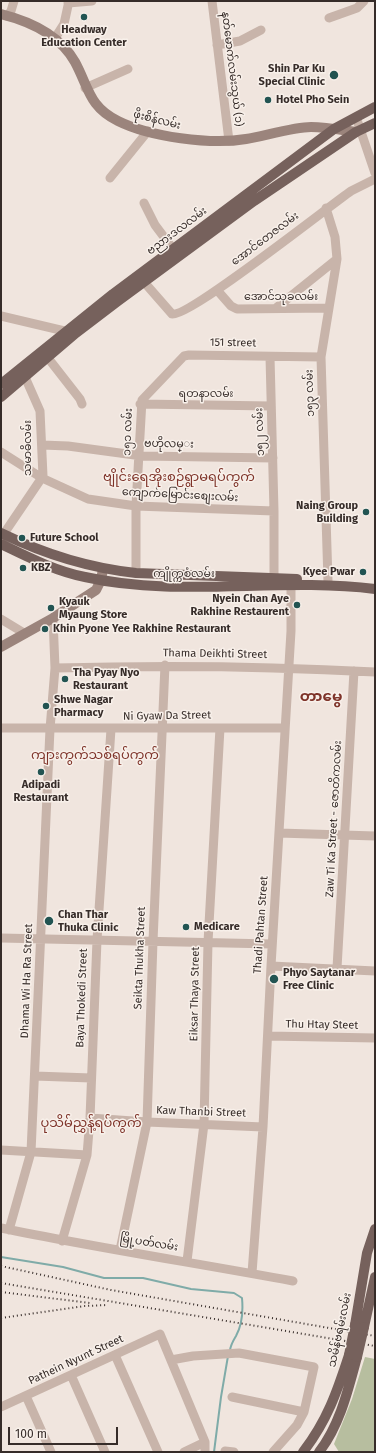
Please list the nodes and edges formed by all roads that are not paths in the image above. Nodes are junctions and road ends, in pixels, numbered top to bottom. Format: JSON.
{"nodes":[{"id":1,"x":14,"y":1,"type":"edge"},
{"id":2,"x":92,"y":1,"type":"edge"},
{"id":3,"x":212,"y":1,"type":"edge"},
{"id":4,"x":364,"y":1,"type":"edge"},
{"id":5,"x":69,"y":2,"type":"edge"},
{"id":6,"x":4,"y":15,"type":"edge"},
{"id":7,"x":329,"y":18,"type":"dead end"},
{"id":8,"x":261,"y":30,"type":"dead end"},
{"id":9,"x":55,"y":38,"type":"junction"},
{"id":10,"x":217,"y":45,"type":"junction"},
{"id":11,"x":128,"y":68,"type":"dead end"},
{"id":12,"x":86,"y":88,"type":"junction"},
{"id":13,"x":375,"y":107,"type":"edge"},
{"id":14,"x":356,"y":117,"type":"junction"},
{"id":15,"x":375,"y":123,"type":"edge"},
{"id":16,"x":310,"y":127,"type":"junction"},
{"id":17,"x":334,"y":129,"type":"junction"},
{"id":18,"x":148,"y":131,"type":"junction"},
{"id":19,"x":359,"y":131,"type":"junction"},
{"id":20,"x":230,"y":141,"type":"junction"},
{"id":21,"x":316,"y":143,"type":"junction"},
{"id":22,"x":375,"y":173,"type":"edge"},
{"id":23,"x":110,"y":178,"type":"dead end"},
{"id":24,"x":375,"y":179,"type":"edge"},
{"id":25,"x":144,"y":203,"type":"dead end"},
{"id":26,"x":326,"y":208,"type":"junction"},
{"id":27,"x":228,"y":214,"type":"junction"},
{"id":28,"x":173,"y":248,"type":"junction"},
{"id":29,"x":337,"y":259,"type":"junction"},
{"id":30,"x":144,"y":282,"type":"junction"},
{"id":31,"x":217,"y":290,"type":"junction"},
{"id":32,"x":276,"y":308,"type":"junction"},
{"id":33,"x":328,"y":308,"type":"junction"},
{"id":34,"x":1,"y":316,"type":"edge"},
{"id":35,"x":65,"y":331,"type":"junction"},
{"id":36,"x":76,"y":333,"type":"junction"},
{"id":37,"x":184,"y":356,"type":"joint"},
{"id":38,"x":270,"y":357,"type":"junction"},
{"id":39,"x":321,"y":357,"type":"junction"},
{"id":40,"x":48,"y":358,"type":"junction"},
{"id":41,"x":21,"y":374,"type":"junction"},
{"id":42,"x":1,"y":384,"type":"edge"},
{"id":43,"x":1,"y":397,"type":"edge"},
{"id":44,"x":82,"y":404,"type":"dead end"},
{"id":45,"x":140,"y":404,"type":"junction"},
{"id":46,"x":271,"y":406,"type":"junction"},
{"id":47,"x":42,"y":445,"type":"junction"},
{"id":48,"x":1,"y":452,"type":"edge"},
{"id":49,"x":140,"y":456,"type":"junction"},
{"id":50,"x":273,"y":458,"type":"junction"},
{"id":51,"x":42,"y":478,"type":"junction"},
{"id":52,"x":136,"y":506,"type":"junction"},
{"id":53,"x":274,"y":511,"type":"junction"},
{"id":54,"x":2,"y":537,"type":"edge"},
{"id":55,"x":104,"y":569,"type":"junction"},
{"id":56,"x":136,"y":573,"type":"junction"},
{"id":57,"x":274,"y":579,"type":"junction"},
{"id":58,"x":101,"y":580,"type":"junction"},
{"id":59,"x":328,"y":581,"type":"junction"},
{"id":60,"x":291,"y":583,"type":"junction"},
{"id":61,"x":375,"y":584,"type":"edge"},
{"id":62,"x":375,"y":589,"type":"edge"},
{"id":63,"x":52,"y":618,"type":"junction"},
{"id":64,"x":1,"y":619,"type":"edge"},
{"id":65,"x":24,"y":633,"type":"junction"},
{"id":66,"x":1,"y":647,"type":"edge"},
{"id":67,"x":165,"y":665,"type":"junction"},
{"id":68,"x":55,"y":668,"type":"junction"},
{"id":69,"x":289,"y":668,"type":"junction"},
{"id":70,"x":354,"y":671,"type":"junction"},
{"id":71,"x":375,"y":672,"type":"edge"},
{"id":72,"x":1,"y":728,"type":"edge"},
{"id":73,"x":162,"y":728,"type":"junction"},
{"id":74,"x":220,"y":728,"type":"junction"},
{"id":75,"x":285,"y":728,"type":"junction"},
{"id":76,"x":50,"y":729,"type":"junction"},
{"id":77,"x":111,"y":729,"type":"junction"},
{"id":78,"x":279,"y":833,"type":"junction"},
{"id":79,"x":345,"y":834,"type":"junction"},
{"id":80,"x":375,"y":836,"type":"edge"},
{"id":81,"x":1,"y":938,"type":"edge"},
{"id":82,"x":41,"y":939,"type":"junction"},
{"id":83,"x":97,"y":940,"type":"junction"},
{"id":84,"x":153,"y":941,"type":"junction"},
{"id":85,"x":208,"y":942,"type":"junction"},
{"id":86,"x":272,"y":944,"type":"junction"},
{"id":87,"x":271,"y":966,"type":"junction"},
{"id":88,"x":337,"y":968,"type":"junction"},
{"id":89,"x":375,"y":971,"type":"edge"},
{"id":90,"x":268,"y":1036,"type":"junction"},
{"id":91,"x":375,"y":1038,"type":"edge"},
{"id":92,"x":35,"y":1076,"type":"junction"},
{"id":93,"x":91,"y":1078,"type":"junction"},
{"id":94,"x":90,"y":1118,"type":"junction"},
{"id":95,"x":147,"y":1122,"type":"junction"},
{"id":96,"x":204,"y":1124,"type":"junction"},
{"id":97,"x":263,"y":1127,"type":"junction"},
{"id":98,"x":1,"y":1150,"type":"edge"},
{"id":99,"x":31,"y":1152,"type":"junction"},
{"id":100,"x":87,"y":1155,"type":"junction"},
{"id":101,"x":5,"y":1229,"type":"edge"},
{"id":102,"x":375,"y":1229,"type":"edge"},
{"id":103,"x":62,"y":1241,"type":"junction"},
{"id":104,"x":120,"y":1250,"type":"junction"},
{"id":105,"x":187,"y":1261,"type":"junction"},
{"id":106,"x":252,"y":1273,"type":"junction"},
{"id":107,"x":375,"y":1277,"type":"edge"},
{"id":108,"x":293,"y":1281,"type":"dead end"},
{"id":109,"x":359,"y":1326,"type":"junction"},
{"id":110,"x":115,"y":1355,"type":"junction"},
{"id":111,"x":353,"y":1356,"type":"junction"},
{"id":112,"x":171,"y":1360,"type":"junction"},
{"id":113,"x":71,"y":1375,"type":"junction"},
{"id":114,"x":26,"y":1396,"type":"junction"},
{"id":115,"x":232,"y":1398,"type":"dead end"},
{"id":116,"x":1,"y":1407,"type":"edge"},
{"id":117,"x":330,"y":1409,"type":"junction"},
{"id":118,"x":304,"y":1412,"type":"junction"},
{"id":119,"x":341,"y":1412,"type":"junction"},
{"id":120,"x":205,"y":1442,"type":"junction"},
{"id":121,"x":326,"y":1443,"type":"junction"},
{"id":122,"x":51,"y":1452,"type":"edge"},
{"id":123,"x":105,"y":1452,"type":"edge"},
{"id":124,"x":158,"y":1452,"type":"edge"},
{"id":125,"x":184,"y":1452,"type":"edge"},
{"id":126,"x":205,"y":1452,"type":"edge"},
{"id":127,"x":273,"y":1452,"type":"edge"},
{"id":128,"x":303,"y":1452,"type":"edge"},
{"id":129,"x":319,"y":1452,"type":"edge"},
{"id":130,"x":332,"y":1452,"type":"edge"}],
"edges":[{"from":1,"to":6,"type":"street"},
{"from":2,"to":5,"type":"street"},
{"from":3,"to":10,"type":"street","name":"နတ်မောက်လမ်းသွယ် (၁)"},
{"from":4,"to":7,"type":"street"},
{"from":5,"to":9,"type":"street"},
{"from":6,"to":9,"type":"main road","name":"ဖိုးစိန်လမ်း"},
{"from":8,"to":10,"type":"street"},
{"from":9,"to":12,"type":"main road","name":"ဖိုးစိန်လမ်း"},
{"from":10,"to":20,"type":"street","name":"နတ်မောက်လမ်းသွယ် (၁)"},
{"from":11,"to":12,"type":"street"},
{"from":12,"to":18,"type":"main road","name":"ဖိုးစိန်လမ်း"},
{"from":13,"to":14,"type":"main road","name":"ဗညားဒလလမ်း"},
{"from":14,"to":17,"type":"main road","name":"ဗညားဒလလမ်း"},
{"from":14,"to":19,"type":"street"},
{"from":15,"to":19,"type":"main road","name":"ဗညားဒလလမ်း"},
{"from":16,"to":17,"type":"main road","name":"ဖိုးစိန်လမ်း"},
{"from":16,"to":20,"type":"main road","name":"ဖိုးစိန်လမ်း"},
{"from":16,"to":21,"type":"main road"},
{"from":17,"to":19,"type":"main road","name":"ဖိုးစိန်လမ်း"},
{"from":17,"to":21,"type":"main road","name":"ဗညားဒလလမ်း"},
{"from":18,"to":20,"type":"main road","name":"ဖိုးစိန်လမ်း"},
{"from":18,"to":23,"type":"street"},
{"from":19,"to":22,"type":"street"},
{"from":19,"to":27,"type":"main road","name":"ဗညားဒလလမ်း"},
{"from":21,"to":27,"type":"main road","name":"ဗညားဒလလမ်း"},
{"from":24,"to":26,"type":"street","name":"အောင်တေဇလမ်း"},
{"from":25,"to":28,"type":"street"},
{"from":26,"to":29,"type":"street","name":"၁၅၃ လမ်း"},
{"from":26,"to":31,"type":"street","name":"အောင်တေဇလမ်း"},
{"from":27,"to":28,"type":"main road","name":"ဗညားဒလလမ်း"},
{"from":27,"to":30,"type":"main road","name":"ဗညားဒလလမ်း"},
{"from":28,"to":35,"type":"main road","name":"ဗညားဒလလမ်း"},
{"from":29,"to":32,"type":"street"},
{"from":29,"to":33,"type":"street","name":"၁၅၃ လမ်း"},
{"from":30,"to":31,"type":"street","name":"အောင်တေဇလမ်း"},
{"from":30,"to":36,"type":"main road","name":"ဗညားဒလလမ်း"},
{"from":31,"to":32,"type":"street","name":"အောင်သုခလမ်း"},
{"from":32,"to":33,"type":"street","name":"အောင်သုခလမ်း"},
{"from":33,"to":39,"type":"street","name":"၁၅၃ လမ်း"},
{"from":34,"to":35,"type":"street"},
{"from":35,"to":36,"type":"street"},
{"from":35,"to":41,"type":"main road","name":"ဗညားဒလလမ်း"},
{"from":36,"to":40,"type":"main road","name":"ဗညားဒလလမ်း"},
{"from":37,"to":38,"type":"street","name":"151 street"},
{"from":37,"to":45,"type":"street","name":"၁၅၁ လမ်း"},
{"from":38,"to":39,"type":"street","name":"151 street"},
{"from":38,"to":46,"type":"street","name":"၁၅၂ လမ်း"},
{"from":39,"to":59,"type":"street","name":"၁၅၃ လမ်း"},
{"from":40,"to":41,"type":"main road","name":"ဗညားဒလလမ်း"},
{"from":40,"to":44,"type":"street"},
{"from":41,"to":42,"type":"main road","name":"ဗညားဒလလမ်း"},
{"from":41,"to":43,"type":"main road","name":"ဗညားဒလလမ်း"},
{"from":41,"to":47,"type":"street","name":"သမာဓိလမ်း"},
{"from":45,"to":46,"type":"street","name":"ရတနာလမ်း"},
{"from":45,"to":49,"type":"street","name":"၁၅၁ လမ်း"},
{"from":46,"to":50,"type":"street","name":"၁၅၂ လမ်း"},
{"from":47,"to":49,"type":"street","name":"ဗဟိုလမ္း"},
{"from":47,"to":51,"type":"street","name":"သမာဓိလမ်း"},
{"from":48,"to":51,"type":"street","name":"ကျောက်မြောင်းစျေးလမ်း"},
{"from":49,"to":50,"type":"street","name":"ဗဟိုလမ္း"},
{"from":49,"to":52,"type":"street","name":"၁၅၁ လမ်း"},
{"from":50,"to":53,"type":"street","name":"၁၅၂ လမ်း"},
{"from":51,"to":52,"type":"street","name":"ကျောက်မြောင်းစျေးလမ်း"},
{"from":51,"to":54,"type":"street","name":"သမာဓိလမ်း"},
{"from":52,"to":53,"type":"street","name":"ကျောက်မြောင်းစျေးလမ်း"},
{"from":52,"to":56,"type":"street","name":"၁၅၁ လမ်း"},
{"from":53,"to":57,"type":"street","name":"၁၅၂ လမ်း"},
{"from":54,"to":55,"type":"main road","name":"ကျိုက္ကစံလမ်း"},
{"from":54,"to":58,"type":"main road","name":"ကျိုက္ကစံလမ်း"},
{"from":55,"to":56,"type":"main road","name":"ကျိုက္ကစံလမ်း"},
{"from":55,"to":58,"type":"main road"},
{"from":56,"to":57,"type":"main road","name":"ကျိုက္ကစံလမ်း"},
{"from":57,"to":60,"type":"main road","name":"ကျိုက္ကစံလမ်း"},
{"from":58,"to":60,"type":"main road","name":"ကျိုက္ကစံလမ်း"},
{"from":58,"to":63,"type":"main road"},
{"from":59,"to":60,"type":"main road","name":"ကျိုက္ကစံလမ်း"},
{"from":59,"to":61,"type":"main road","name":"ကျိုက္ကစံလမ်း"},
{"from":60,"to":62,"type":"main road","name":"ကျိုက္ကစံလမ်း"},
{"from":60,"to":69,"type":"street","name":"Thadi Pahtan Street"},
{"from":63,"to":65,"type":"main road"},
{"from":63,"to":68,"type":"street","name":"Dhama Wi Ha Ra Street"},
{"from":64,"to":65,"type":"street"},
{"from":65,"to":66,"type":"main road"},
{"from":67,"to":68,"type":"street","name":"Thama Deikhti Street"},
{"from":67,"to":69,"type":"street","name":"Thama Deikhti Street"},
{"from":67,"to":73,"type":"street","name":"Seikta Thukha Street"},
{"from":68,"to":76,"type":"street","name":"Dhama Wi Ha Ra Street"},
{"from":69,"to":70,"type":"street","name":"Thama Deikhti Street"},
{"from":69,"to":75,"type":"street","name":"Thadi Pahtan Street"},
{"from":70,"to":71,"type":"street","name":"Thama Deikhti Street"},
{"from":70,"to":79,"type":"street","name":"Zaw Ti Ka Street - ဇောတိကလမ်း"},
{"from":72,"to":76,"type":"street","name":"Ni Gyaw Da Street"},
{"from":73,"to":74,"type":"street","name":"Ni Gyaw Da Street"},
{"from":73,"to":77,"type":"street","name":"Ni Gyaw Da Street"},
{"from":73,"to":84,"type":"street","name":"Seikta Thukha Street"},
{"from":74,"to":75,"type":"street","name":"Ni Gyaw Da Street"},
{"from":74,"to":85,"type":"street","name":"Eiksar Thaya Street"},
{"from":75,"to":78,"type":"street","name":"Thadi Pahtan Street"},
{"from":76,"to":77,"type":"street","name":"Ni Gyaw Da Street"},
{"from":76,"to":82,"type":"street","name":"Dhama Wi Ha Ra Street"},
{"from":77,"to":83,"type":"street","name":"Baya Thokedi Street"},
{"from":78,"to":79,"type":"street"},
{"from":78,"to":86,"type":"street","name":"Thadi Pahtan Street"},
{"from":79,"to":80,"type":"street"},
{"from":79,"to":88,"type":"street","name":"Zaw Ti Ka Street - ဇောတိကလမ်း"},
{"from":81,"to":82,"type":"street"},
{"from":82,"to":83,"type":"street"},
{"from":82,"to":92,"type":"street","name":"Dhama Wi Ha Ra Street"},
{"from":83,"to":84,"type":"street"},
{"from":83,"to":93,"type":"street","name":"Baya Thokedi Street"},
{"from":84,"to":85,"type":"street"},
{"from":84,"to":95,"type":"street","name":"Seikta Thukha Street"},
{"from":85,"to":86,"type":"street"},
{"from":85,"to":96,"type":"street","name":"Eiksar Thaya Street"},
{"from":86,"to":87,"type":"street","name":"Thadi Pahtan Street"},
{"from":87,"to":88,"type":"street"},
{"from":87,"to":90,"type":"street","name":"Thadi Pahtan Street"},
{"from":88,"to":89,"type":"street"},
{"from":90,"to":91,"type":"street","name":"Thu Htay Steet"},
{"from":90,"to":97,"type":"street","name":"Thadi Pahtan Street"},
{"from":92,"to":93,"type":"street"},
{"from":92,"to":99,"type":"street","name":"Dhama Wi Ha Ra Street"},
{"from":93,"to":94,"type":"street","name":"Baya Thokedi Street"},
{"from":94,"to":95,"type":"street","name":"Kaw Thanbi Street"},
{"from":94,"to":100,"type":"street","name":"Baya Thokedi Street"},
{"from":95,"to":96,"type":"street","name":"Kaw Thanbi Street"},
{"from":95,"to":104,"type":"street","name":"Seikta Thukha Street"},
{"from":96,"to":97,"type":"street","name":"Kaw Thanbi Street"},
{"from":96,"to":105,"type":"street","name":"Eiksar Thaya Street"},
{"from":97,"to":106,"type":"street","name":"Thadi Pahtan Street"},
{"from":98,"to":99,"type":"street"},
{"from":99,"to":100,"type":"street"},
{"from":99,"to":101,"type":"street","name":"Dhama Wi Ha Ra Street"},
{"from":100,"to":103,"type":"street","name":"Baya Thokedi Street"},
{"from":101,"to":103,"type":"street","name":"မြို့ပတ်လမ်း"},
{"from":102,"to":109,"type":"main road","name":"သမိန်ဗရမ်းလမ်း"},
{"from":103,"to":104,"type":"street","name":"မြို့ပတ်လမ်း"},
{"from":104,"to":105,"type":"street","name":"မြို့ပတ်လမ်း"},
{"from":105,"to":106,"type":"street","name":"မြို့ပတ်လမ်း"},
{"from":106,"to":108,"type":"street","name":"မြို့ပတ်လမ်း"},
{"from":107,"to":109,"type":"main road"},
{"from":109,"to":111,"type":"main road","name":"သမိန်ဗရမ်းလမ်း","bridge":true},
{"from":110,"to":112,"type":"street","name":"Pathein Nyunt Street"},
{"from":110,"to":113,"type":"street","name":"Pathein Nyunt Street"},
{"from":110,"to":124,"type":"street"},
{"from":111,"to":117,"type":"main road","name":"သမိန်ဗရမ်းလမ်း"},
{"from":111,"to":119,"type":"main road"},
{"from":112,"to":118,"type":"street"},
{"from":112,"to":120,"type":"street"},
{"from":113,"to":114,"type":"street","name":"Pathein Nyunt Street"},
{"from":113,"to":123,"type":"street"},
{"from":114,"to":116,"type":"street","name":"Pathein Nyunt Street"},
{"from":114,"to":122,"type":"street"},
{"from":115,"to":118,"type":"street"},
{"from":117,"to":119,"type":"main road"},
{"from":117,"to":128,"type":"main road","name":"သမိန်ဗရမ်းလမ်း"},
{"from":118,"to":127,"type":"street"},
{"from":119,"to":121,"type":"main road"},
{"from":120,"to":125,"type":"street"},
{"from":120,"to":126,"type":"street"},
{"from":121,"to":129,"type":"main road"},
{"from":121,"to":130,"type":"main road"}]}
